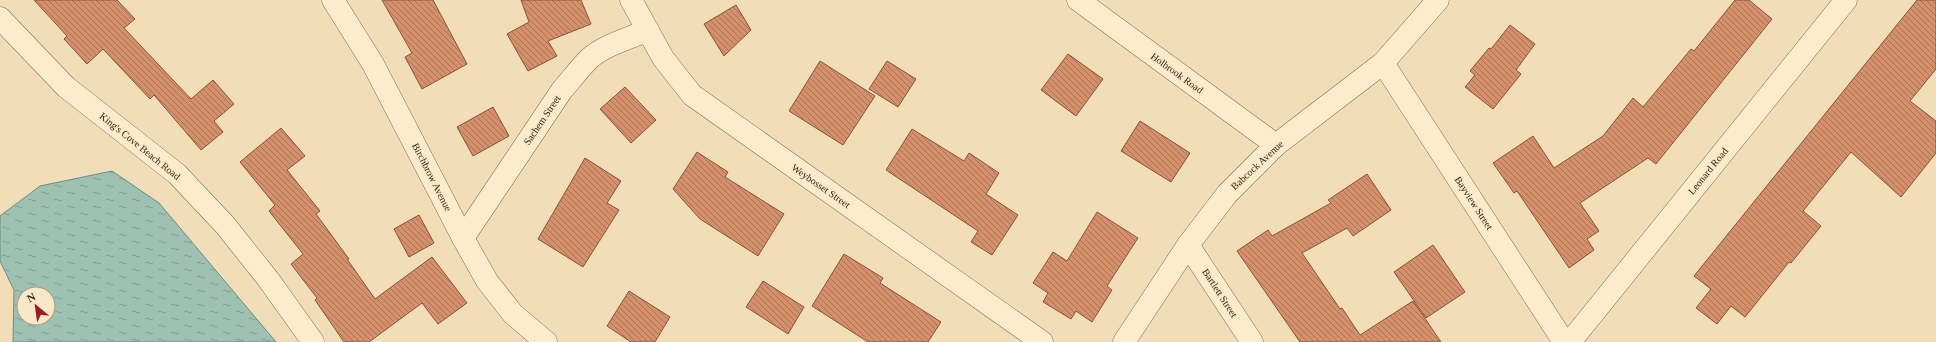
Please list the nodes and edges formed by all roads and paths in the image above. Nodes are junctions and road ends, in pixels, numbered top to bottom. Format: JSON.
{"nodes":[{"id":1,"x":333,"y":0,"type":"edge"},
{"id":2,"x":631,"y":0,"type":"edge"},
{"id":3,"x":1078,"y":0,"type":"edge"},
{"id":4,"x":1438,"y":0,"type":"edge"},
{"id":5,"x":1846,"y":0,"type":"edge"},
{"id":6,"x":0,"y":18,"type":"edge"},
{"id":7,"x":648,"y":30,"type":"junction"},
{"id":8,"x":1383,"y":64,"type":"junction"},
{"id":9,"x":1276,"y":145,"type":"junction"},
{"id":10,"x":463,"y":238,"type":"junction"},
{"id":11,"x":1188,"y":245,"type":"junction"},
{"id":12,"x":313,"y":342,"type":"edge"},
{"id":13,"x":546,"y":342,"type":"edge"},
{"id":14,"x":1042,"y":342,"type":"edge"},
{"id":15,"x":1124,"y":342,"type":"edge"},
{"id":16,"x":1252,"y":342,"type":"edge"},
{"id":17,"x":1564,"y":342,"type":"edge"},
{"id":18,"x":1570,"y":342,"type":"edge"}],
"edges":[{"from":1,"to":10,"type":"street","name":"Birchbrow Avenue"},
{"from":2,"to":7,"type":"street","name":"Weybosset Street"},
{"from":3,"to":9,"type":"street","name":"Holbrook Road"},
{"from":4,"to":8,"type":"street","name":"Babcock Avenue"},
{"from":5,"to":18,"type":"street","name":"Leonard Road"},
{"from":6,"to":12,"type":"street","name":"King's Cove Beach Road"},
{"from":7,"to":10,"type":"street","name":"Sachem Street"},
{"from":7,"to":14,"type":"street","name":"Weybosset Street"},
{"from":8,"to":9,"type":"street","name":"Babcock Avenue"},
{"from":8,"to":17,"type":"street","name":"Bayview Street"},
{"from":9,"to":11,"type":"street","name":"Babcock Avenue"},
{"from":10,"to":13,"type":"street","name":"Birchbrow Avenue"},
{"from":11,"to":15,"type":"street","name":"Babcock Avenue"},
{"from":11,"to":16,"type":"street","name":"Bartlett Street"}]}
